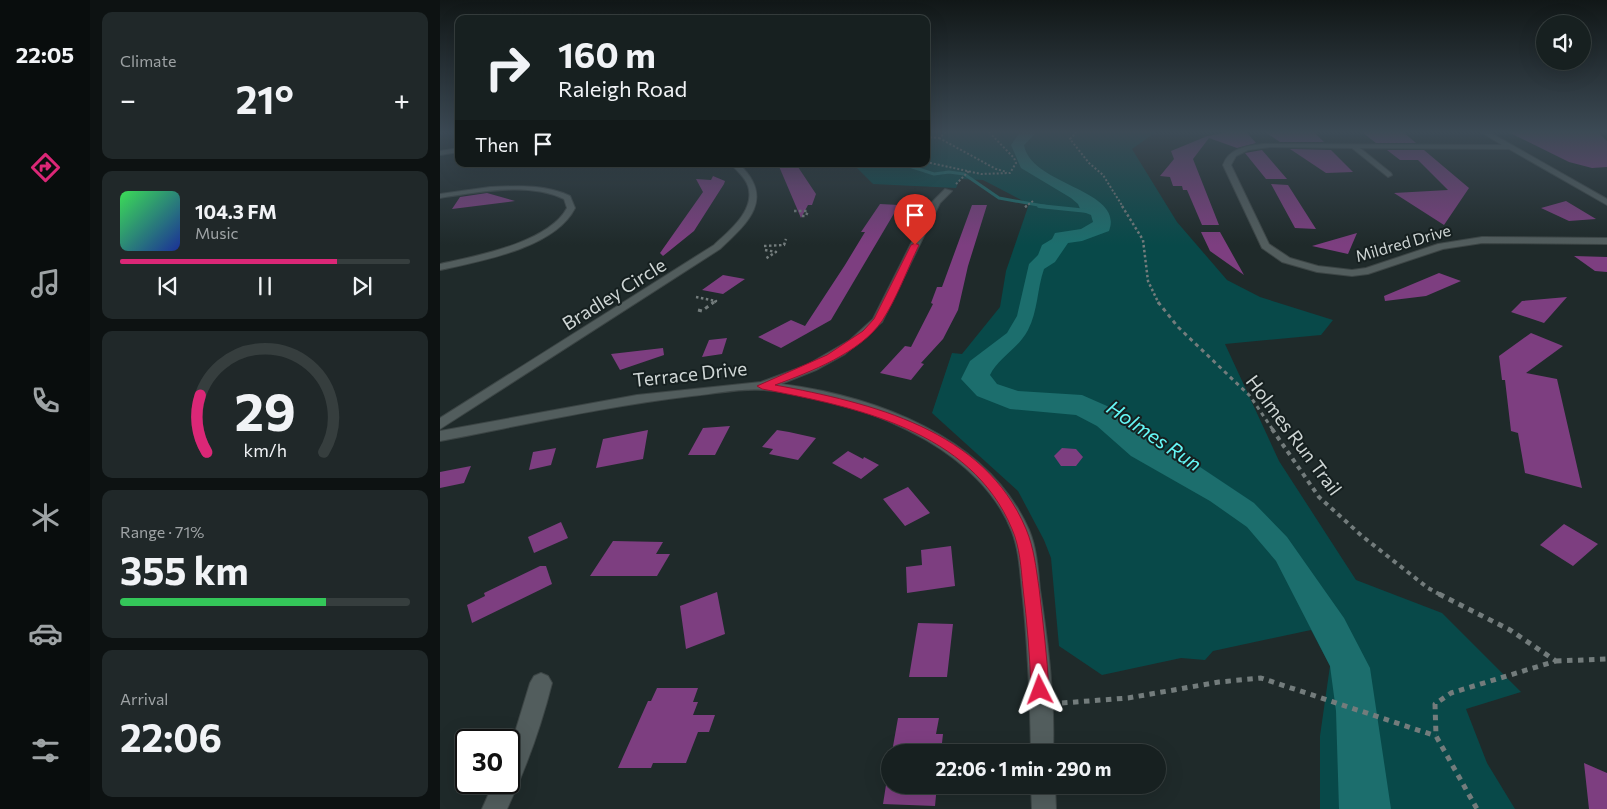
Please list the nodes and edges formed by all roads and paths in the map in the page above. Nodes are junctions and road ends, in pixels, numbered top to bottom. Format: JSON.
{"nodes":[{"id":1,"x":743,"y":170,"type":"edge"},
{"id":2,"x":964,"y":170,"type":"edge"},
{"id":3,"x":999,"y":170,"type":"edge"},
{"id":4,"x":1012,"y":170,"type":"edge"},
{"id":5,"x":1098,"y":170,"type":"edge"},
{"id":6,"x":1229,"y":170,"type":"edge"},
{"id":7,"x":1381,"y":170,"type":"edge"},
{"id":8,"x":1550,"y":170,"type":"edge"},
{"id":9,"x":970,"y":171,"type":"junction"},
{"id":10,"x":1010,"y":173,"type":"junction"},
{"id":11,"x":1388,"y":176,"type":"dead end"},
{"id":12,"x":948,"y":192,"type":"joint"},
{"id":13,"x":440,"y":196,"type":"edge"},
{"id":14,"x":1033,"y":201,"type":"dead end"},
{"id":15,"x":1607,"y":202,"type":"edge"},
{"id":16,"x":1024,"y":207,"type":"dead end"},
{"id":17,"x":794,"y":210,"type":"dead end"},
{"id":18,"x":802,"y":216,"type":"dead end"},
{"id":19,"x":786,"y":239,"type":"dead end"},
{"id":20,"x":1607,"y":241,"type":"edge"},
{"id":21,"x":764,"y":246,"type":"dead end"},
{"id":22,"x":765,"y":250,"type":"dead end"},
{"id":23,"x":764,"y":259,"type":"dead end"},
{"id":24,"x":440,"y":268,"type":"edge"},
{"id":25,"x":696,"y":297,"type":"dead end"},
{"id":26,"x":698,"y":310,"type":"dead end"},
{"id":27,"x":762,"y":386,"type":"junction"},
{"id":28,"x":440,"y":424,"type":"edge"},
{"id":29,"x":440,"y":436,"type":"edge"},
{"id":30,"x":1607,"y":659,"type":"edge"},
{"id":31,"x":1556,"y":661,"type":"junction"},
{"id":32,"x":541,"y":683,"type":"dead end"},
{"id":33,"x":1041,"y":704,"type":"junction"},
{"id":34,"x":1436,"y":736,"type":"junction"},
{"id":35,"x":1042,"y":744,"type":"edge"},
{"id":36,"x":520,"y":753,"type":"edge"},
{"id":37,"x":501,"y":794,"type":"edge"},
{"id":38,"x":1043,"y":794,"type":"edge"},
{"id":39,"x":494,"y":809,"type":"edge"},
{"id":40,"x":1044,"y":809,"type":"edge"},
{"id":41,"x":1477,"y":809,"type":"edge"}],
"edges":[{"from":1,"to":28,"type":"street","name":"Bradley Circle"},
{"from":2,"to":9,"type":"path"},
{"from":3,"to":10,"type":"path"},
{"from":4,"to":10,"type":"path"},
{"from":5,"to":31,"type":"path","name":"Holmes Run Trail"},
{"from":6,"to":20,"type":"street","name":"Mildred Drive"},
{"from":7,"to":11,"type":"street"},
{"from":8,"to":15,"type":"street"},
{"from":9,"to":10,"type":"path"},
{"from":9,"to":12,"type":"path"},
{"from":12,"to":27,"type":"street"},
{"from":13,"to":24,"type":"street"},
{"from":14,"to":16,"type":"path"},
{"from":17,"to":18,"type":"path"},
{"from":19,"to":21,"type":"path"},
{"from":22,"to":23,"type":"path"},
{"from":25,"to":26,"type":"path"},
{"from":27,"to":29,"type":"street","name":"Terrace Drive"},
{"from":27,"to":33,"type":"street","name":"Terrace Drive"},
{"from":30,"to":31,"type":"path"},
{"from":31,"to":34,"type":"path"},
{"from":32,"to":36,"type":"street"},
{"from":33,"to":34,"type":"path"},
{"from":33,"to":35,"type":"street","name":"Terrace Drive"},
{"from":34,"to":41,"type":"path"},
{"from":37,"to":39,"type":"street"},
{"from":38,"to":40,"type":"street"}]}
